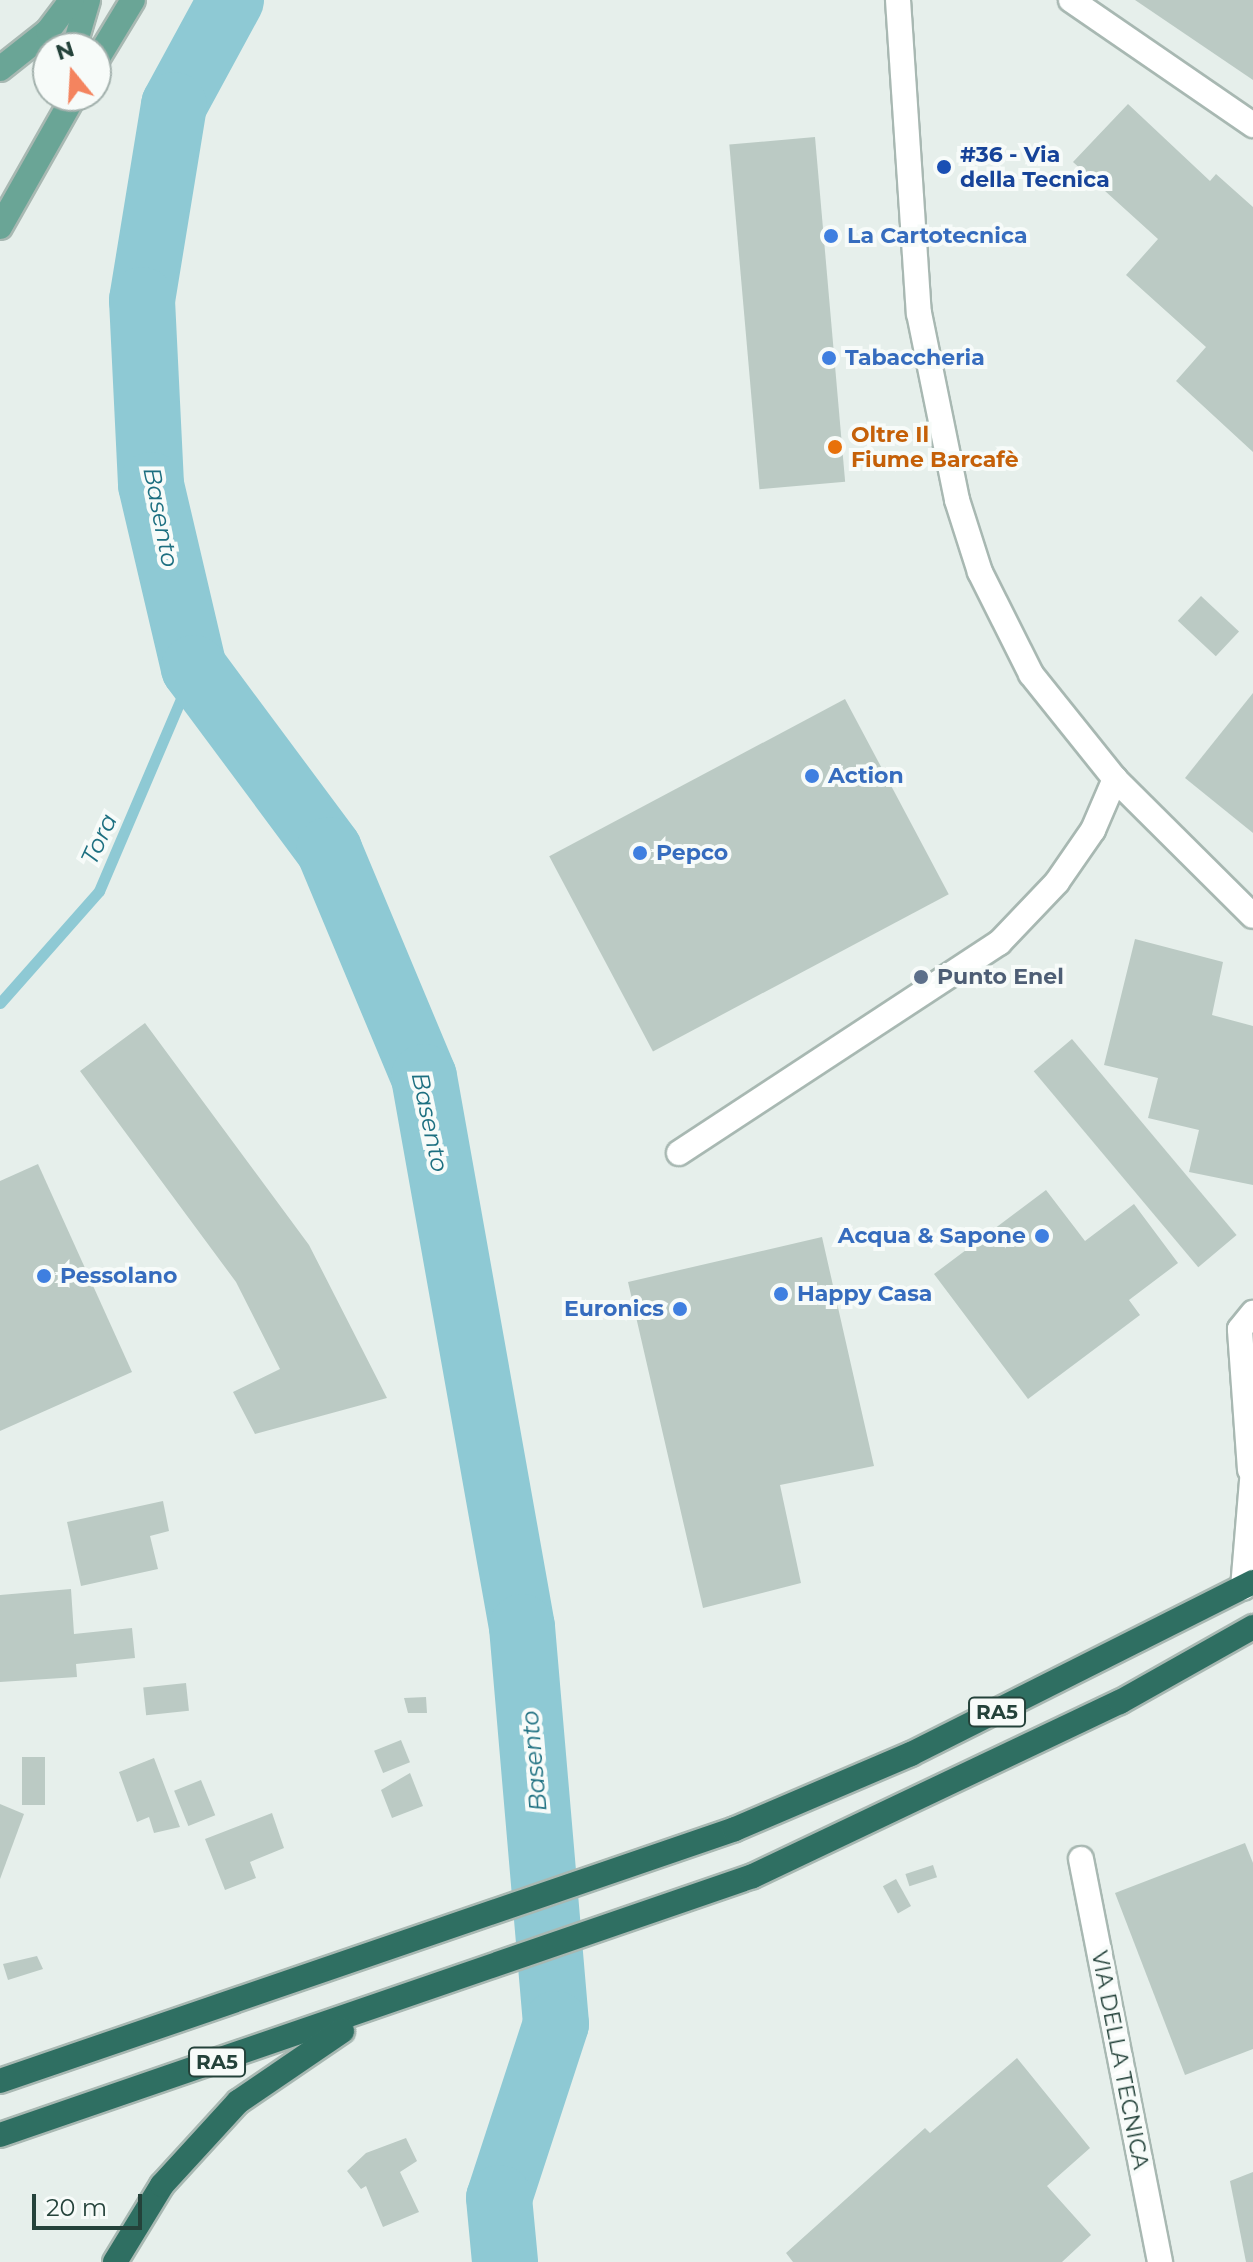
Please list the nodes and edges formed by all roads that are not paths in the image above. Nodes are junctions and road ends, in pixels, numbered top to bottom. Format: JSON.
{"nodes":[{"id":1,"x":71,"y":0,"type":"edge"},
{"id":2,"x":88,"y":0,"type":"edge"},
{"id":3,"x":133,"y":0,"type":"edge"},
{"id":4,"x":898,"y":0,"type":"edge"},
{"id":5,"x":1071,"y":0,"type":"edge"},
{"id":6,"x":79,"y":32,"type":"edge"},
{"id":7,"x":112,"y":35,"type":"edge"},
{"id":8,"x":0,"y":69,"type":"edge"},
{"id":9,"x":55,"y":112,"type":"edge"},
{"id":10,"x":64,"y":112,"type":"edge"},
{"id":11,"x":1253,"y":125,"type":"edge"},
{"id":12,"x":48,"y":138,"type":"junction"},
{"id":13,"x":0,"y":227,"type":"edge"},
{"id":14,"x":1115,"y":779,"type":"junction"},
{"id":15,"x":1253,"y":916,"type":"edge"},
{"id":16,"x":679,"y":1153,"type":"dead end"},
{"id":17,"x":1253,"y":1313,"type":"edge"},
{"id":18,"x":1251,"y":1469,"type":"edge"},
{"id":19,"x":1248,"y":1585,"type":"edge"},
{"id":20,"x":1253,"y":1627,"type":"edge"},
{"id":21,"x":1081,"y":1859,"type":"dead end"},
{"id":22,"x":388,"y":2005,"type":"junction"},
{"id":23,"x":0,"y":2081,"type":"edge"},
{"id":24,"x":0,"y":2135,"type":"edge"},
{"id":25,"x":115,"y":2262,"type":"edge"},
{"id":26,"x":1160,"y":2262,"type":"edge"}],
"edges":[{"from":1,"to":8,"type":"main road"},
{"from":2,"to":6,"type":"main road"},
{"from":3,"to":7,"type":"main road"},
{"from":4,"to":14,"type":"street"},
{"from":5,"to":11,"type":"street"},
{"from":9,"to":12,"type":"main road"},
{"from":10,"to":12,"type":"main road"},
{"from":12,"to":13,"type":"main road"},
{"from":14,"to":15,"type":"street"},
{"from":14,"to":16,"type":"street"},
{"from":17,"to":18,"type":"street"},
{"from":18,"to":19,"type":"street"},
{"from":19,"to":23,"type":"highway","number":"RA5"},
{"from":20,"to":22,"type":"highway","number":"RA5"},
{"from":21,"to":26,"type":"street","name":"VIA DELLA TECNICA"},
{"from":22,"to":24,"type":"highway","number":"RA5"},
{"from":22,"to":25,"type":"highway"}]}
